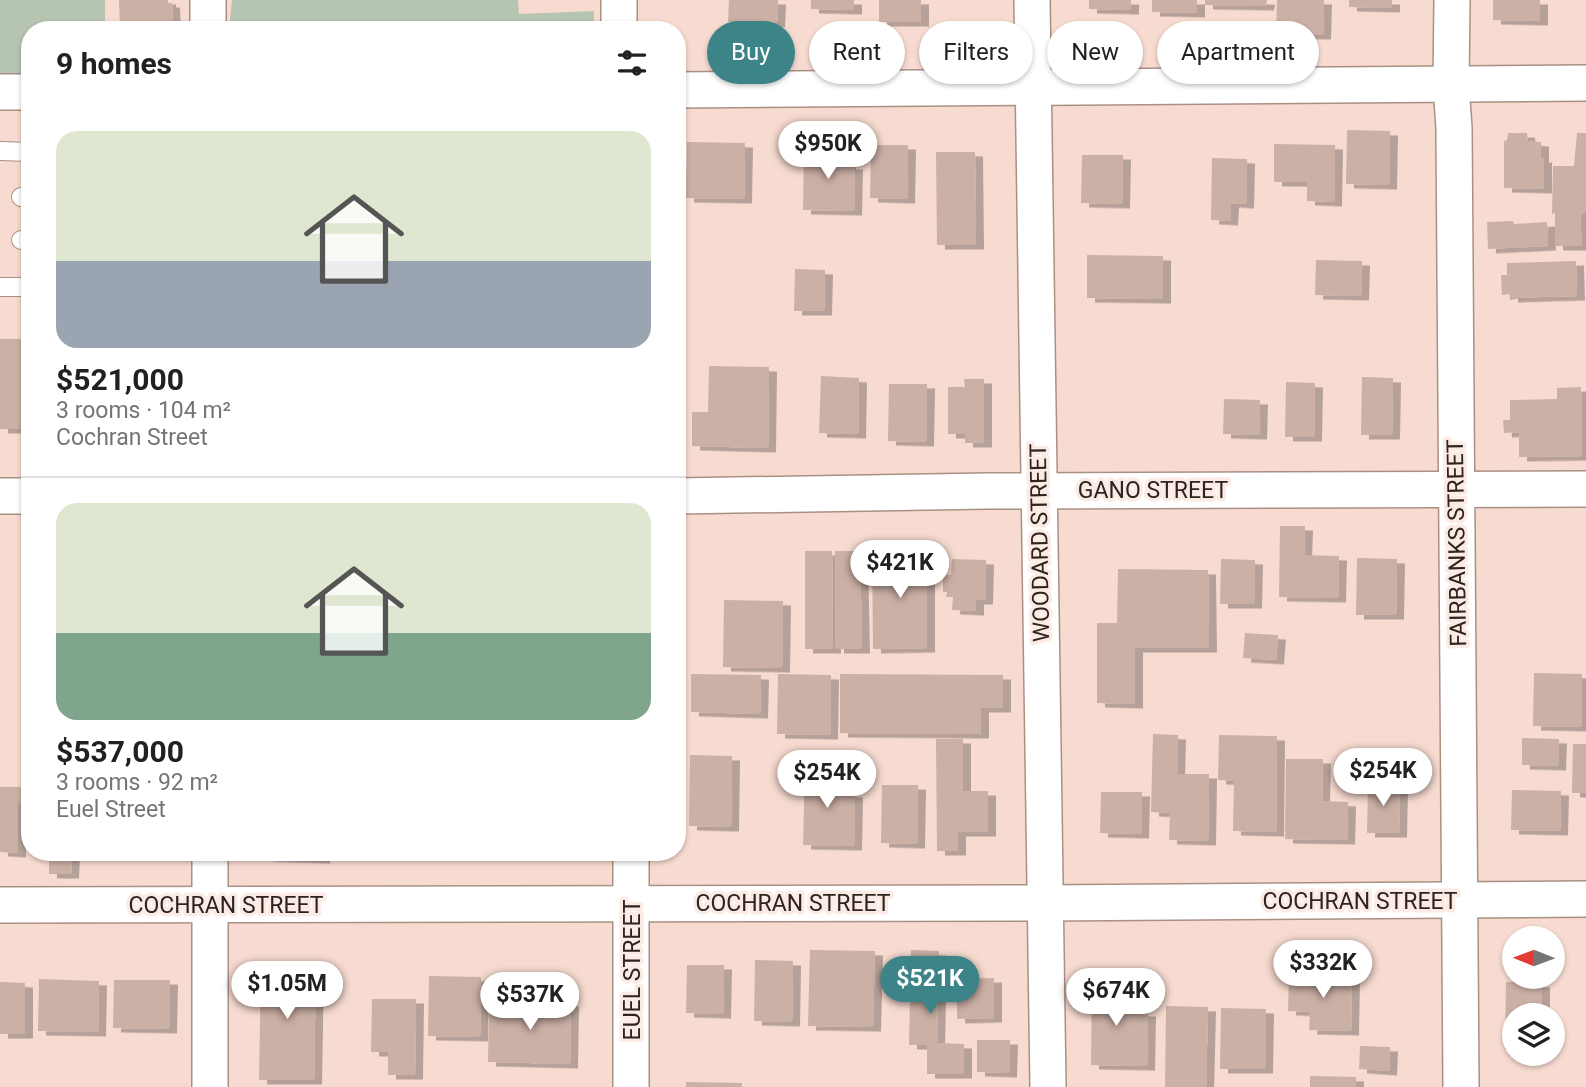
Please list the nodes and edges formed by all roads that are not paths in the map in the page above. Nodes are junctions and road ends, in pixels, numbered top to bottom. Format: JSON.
{"nodes":[{"id":1,"x":208,"y":0,"type":"edge"},
{"id":2,"x":620,"y":0,"type":"edge"},
{"id":3,"x":1032,"y":0,"type":"edge"},
{"id":4,"x":1452,"y":0,"type":"edge"},
{"id":5,"x":208,"y":21,"type":"edge"},
{"id":6,"x":620,"y":21,"type":"edge"},
{"id":7,"x":1586,"y":83,"type":"edge"},
{"id":8,"x":1031,"y":86,"type":"junction"},
{"id":9,"x":1451,"y":86,"type":"junction"},
{"id":10,"x":686,"y":90,"type":"edge"},
{"id":11,"x":0,"y":92,"type":"edge"},
{"id":12,"x":21,"y":92,"type":"edge"},
{"id":13,"x":0,"y":151,"type":"edge"},
{"id":14,"x":21,"y":152,"type":"edge"},
{"id":15,"x":0,"y":287,"type":"edge"},
{"id":16,"x":21,"y":287,"type":"edge"},
{"id":17,"x":1586,"y":489,"type":"edge"},
{"id":18,"x":1040,"y":490,"type":"junction"},
{"id":19,"x":1457,"y":491,"type":"junction"},
{"id":20,"x":0,"y":496,"type":"edge"},
{"id":21,"x":21,"y":496,"type":"edge"},
{"id":22,"x":686,"y":496,"type":"edge"},
{"id":23,"x":211,"y":861,"type":"edge"},
{"id":24,"x":631,"y":861,"type":"edge"},
{"id":25,"x":1586,"y":899,"type":"edge"},
{"id":26,"x":1460,"y":901,"type":"junction"},
{"id":27,"x":632,"y":903,"type":"junction"},
{"id":28,"x":1045,"y":903,"type":"junction"},
{"id":29,"x":0,"y":905,"type":"edge"},
{"id":30,"x":210,"y":905,"type":"junction"},
{"id":31,"x":210,"y":1087,"type":"edge"},
{"id":32,"x":631,"y":1087,"type":"edge"},
{"id":33,"x":1048,"y":1087,"type":"edge"},
{"id":34,"x":1461,"y":1087,"type":"edge"}],
"edges":[{"from":1,"to":5,"type":"street"},
{"from":2,"to":6,"type":"street"},
{"from":3,"to":8,"type":"street","name":"WOODARD STREET"},
{"from":4,"to":9,"type":"street","name":"FAIRBANKS STREET"},
{"from":7,"to":9,"type":"street"},
{"from":8,"to":9,"type":"street"},
{"from":8,"to":10,"type":"street"},
{"from":8,"to":18,"type":"street","name":"WOODARD STREET"},
{"from":9,"to":19,"type":"street","name":"FAIRBANKS STREET"},
{"from":11,"to":12,"type":"street"},
{"from":13,"to":14,"type":"lane"},
{"from":15,"to":16,"type":"lane"},
{"from":17,"to":19,"type":"street","name":"GANO STREET"},
{"from":18,"to":19,"type":"street","name":"GANO STREET"},
{"from":18,"to":22,"type":"street","name":"GANO STREET"},
{"from":18,"to":28,"type":"street","name":"WOODARD STREET"},
{"from":19,"to":26,"type":"street","name":"FAIRBANKS STREET"},
{"from":20,"to":21,"type":"street"},
{"from":23,"to":30,"type":"street"},
{"from":24,"to":27,"type":"street","name":"EUEL STREET"},
{"from":25,"to":26,"type":"street","name":"COCHRAN STREET"},
{"from":26,"to":28,"type":"street","name":"COCHRAN STREET"},
{"from":26,"to":34,"type":"street","name":"FAIRBANKS STREET"},
{"from":27,"to":28,"type":"street","name":"COCHRAN STREET"},
{"from":27,"to":30,"type":"street","name":"COCHRAN STREET"},
{"from":27,"to":32,"type":"street","name":"EUEL STREET"},
{"from":28,"to":33,"type":"street","name":"WOODARD STREET"},
{"from":29,"to":30,"type":"street","name":"COCHRAN STREET"},
{"from":30,"to":31,"type":"street"}]}
